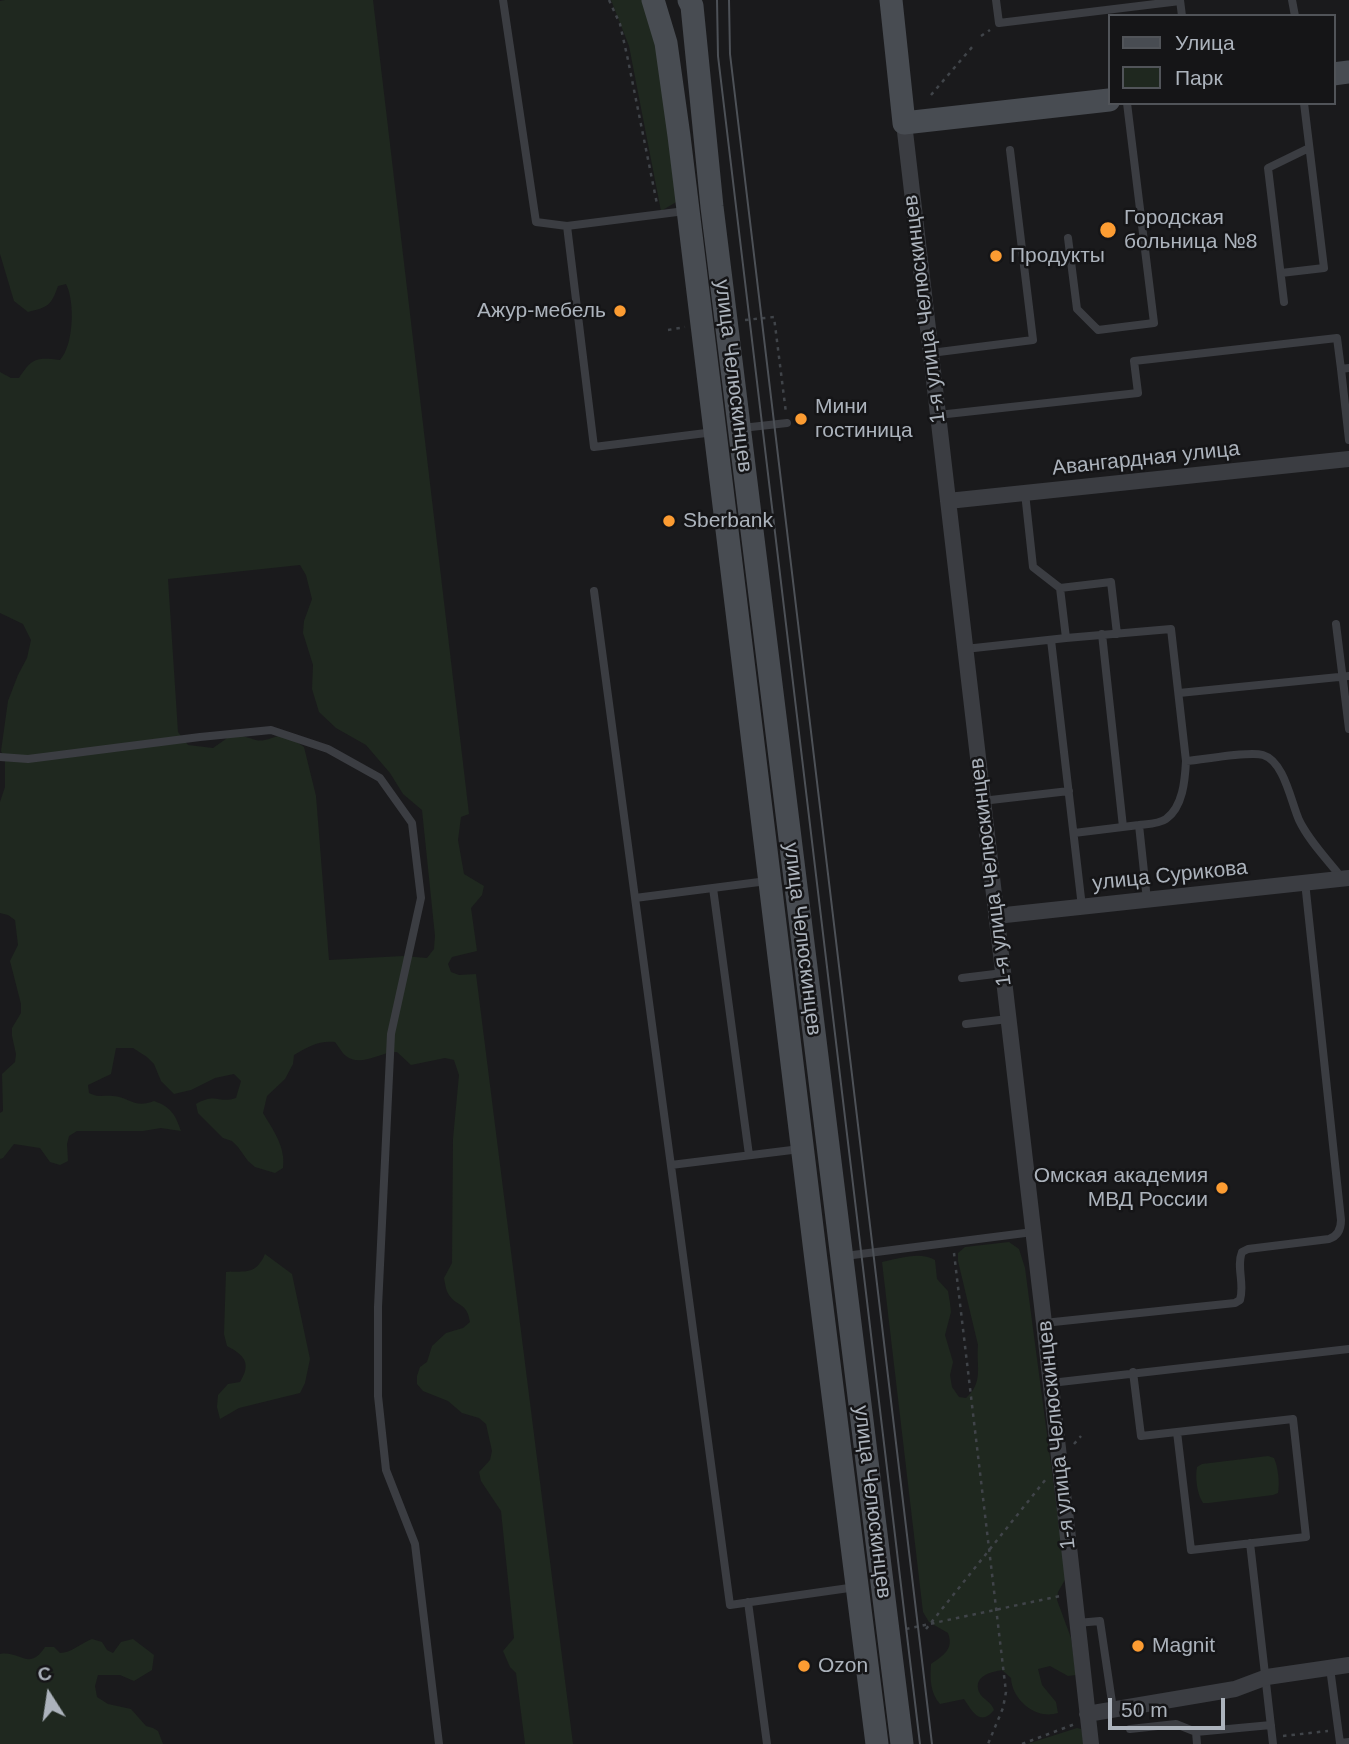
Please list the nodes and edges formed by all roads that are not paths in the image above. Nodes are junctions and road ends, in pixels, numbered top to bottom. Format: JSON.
{"nodes":[{"id":1,"x":503,"y":0,"type":"edge"},
{"id":2,"x":653,"y":0,"type":"edge"},
{"id":3,"x":891,"y":0,"type":"edge"},
{"id":4,"x":996,"y":0,"type":"edge"},
{"id":5,"x":1180,"y":1,"type":"edge"},
{"id":6,"x":692,"y":2,"type":"edge"},
{"id":7,"x":1108,"y":100,"type":"edge"},
{"id":8,"x":1127,"y":105,"type":"edge"},
{"id":9,"x":1304,"y":105,"type":"edge"},
{"id":10,"x":904,"y":123,"type":"junction"},
{"id":11,"x":1309,"y":148,"type":"junction"},
{"id":12,"x":1010,"y":150,"type":"dead end"},
{"id":13,"x":712,"y":208,"type":"junction"},
{"id":14,"x":688,"y":211,"type":"junction"},
{"id":15,"x":567,"y":226,"type":"junction"},
{"id":16,"x":1068,"y":238,"type":"dead end"},
{"id":17,"x":1281,"y":273,"type":"junction"},
{"id":18,"x":1284,"y":302,"type":"dead end"},
{"id":19,"x":931,"y":353,"type":"junction"},
{"id":20,"x":1345,"y":369,"type":"edge"},
{"id":21,"x":938,"y":415,"type":"junction"},
{"id":22,"x":787,"y":423,"type":"road end"},
{"id":23,"x":739,"y":428,"type":"junction"},
{"id":24,"x":715,"y":432,"type":"junction"},
{"id":25,"x":1349,"y":440,"type":"edge"},
{"id":26,"x":1349,"y":459,"type":"edge"},
{"id":27,"x":1025,"y":494,"type":"junction"},
{"id":28,"x":948,"y":501,"type":"junction"},
{"id":29,"x":1060,"y":587,"type":"junction"},
{"id":30,"x":594,"y":591,"type":"dead end"},
{"id":31,"x":1336,"y":624,"type":"dead end"},
{"id":32,"x":1102,"y":634,"type":"junction"},
{"id":33,"x":1117,"y":634,"type":"junction"},
{"id":34,"x":1066,"y":638,"type":"junction"},
{"id":35,"x":1051,"y":640,"type":"junction"},
{"id":36,"x":965,"y":649,"type":"junction"},
{"id":37,"x":1346,"y":676,"type":"edge"},
{"id":38,"x":1179,"y":693,"type":"junction"},
{"id":39,"x":1349,"y":729,"type":"edge"},
{"id":40,"x":0,"y":757,"type":"edge"},
{"id":41,"x":1186,"y":761,"type":"junction"},
{"id":42,"x":1069,"y":791,"type":"junction"},
{"id":43,"x":982,"y":801,"type":"junction"},
{"id":44,"x":1139,"y":825,"type":"junction"},
{"id":45,"x":1124,"y":827,"type":"junction"},
{"id":46,"x":1074,"y":833,"type":"junction"},
{"id":47,"x":795,"y":876,"type":"junction"},
{"id":48,"x":1345,"y":878,"type":"edge"},
{"id":49,"x":770,"y":880,"type":"junction"},
{"id":50,"x":1306,"y":883,"type":"junction"},
{"id":51,"x":713,"y":888,"type":"junction"},
{"id":52,"x":635,"y":898,"type":"junction"},
{"id":53,"x":1147,"y":900,"type":"junction"},
{"id":54,"x":1082,"y":907,"type":"junction"},
{"id":55,"x":996,"y":916,"type":"junction"},
{"id":56,"x":1003,"y":973,"type":"junction"},
{"id":57,"x":962,"y":978,"type":"dead end"},
{"id":58,"x":1009,"y":1019,"type":"junction"},
{"id":59,"x":966,"y":1024,"type":"dead end"},
{"id":60,"x":828,"y":1145,"type":"junction"},
{"id":61,"x":802,"y":1148,"type":"junction"},
{"id":62,"x":749,"y":1155,"type":"junction"},
{"id":63,"x":671,"y":1165,"type":"junction"},
{"id":64,"x":1034,"y":1232,"type":"junction"},
{"id":65,"x":842,"y":1257,"type":"junction"},
{"id":66,"x":816,"y":1260,"type":"junction"},
{"id":67,"x":1044,"y":1323,"type":"junction"},
{"id":68,"x":1349,"y":1349,"type":"edge"},
{"id":69,"x":1133,"y":1372,"type":"junction"},
{"id":70,"x":1051,"y":1383,"type":"junction"},
{"id":71,"x":1177,"y":1432,"type":"junction"},
{"id":72,"x":1250,"y":1543,"type":"junction"},
{"id":73,"x":857,"y":1586,"type":"junction"},
{"id":74,"x":748,"y":1602,"type":"junction"},
{"id":75,"x":1077,"y":1623,"type":"junction"},
{"id":76,"x":1349,"y":1665,"type":"edge"},
{"id":77,"x":1330,"y":1668,"type":"junction"},
{"id":78,"x":1266,"y":1677,"type":"junction"},
{"id":79,"x":1113,"y":1709,"type":"junction"},
{"id":80,"x":1088,"y":1716,"type":"junction"},
{"id":81,"x":1271,"y":1725,"type":"junction"},
{"id":82,"x":1130,"y":1729,"type":"dead end"},
{"id":83,"x":1196,"y":1732,"type":"junction"},
{"id":84,"x":1273,"y":1741,"type":"edge"},
{"id":85,"x":1349,"y":1742,"type":"edge"},
{"id":86,"x":439,"y":1744,"type":"edge"},
{"id":87,"x":767,"y":1744,"type":"edge"},
{"id":88,"x":877,"y":1744,"type":"edge"},
{"id":89,"x":902,"y":1744,"type":"edge"},
{"id":90,"x":1091,"y":1744,"type":"edge"},
{"id":91,"x":1197,"y":1744,"type":"edge"},
{"id":92,"x":1340,"y":1744,"type":"edge"}],
"edges":[{"from":1,"to":15,"type":"lane"},
{"from":2,"to":14,"type":"main road","name":"улица Челюскинцев"},
{"from":3,"to":10,"type":"main road","name":"1-я улица Челюскинцев"},
{"from":4,"to":5,"type":"lane"},
{"from":6,"to":13,"type":"main road","name":"улица Челюскинцев"},
{"from":7,"to":10,"type":"main road"},
{"from":8,"to":16,"type":"lane"},
{"from":9,"to":11,"type":"lane"},
{"from":10,"to":19,"type":"street","name":"1-я улица Челюскинцев"},
{"from":11,"to":17,"type":"lane"},
{"from":11,"to":17,"type":"lane"},
{"from":12,"to":19,"type":"lane"},
{"from":13,"to":14,"type":"main road"},
{"from":13,"to":23,"type":"main road","name":"улица Челюскинцев"},
{"from":14,"to":15,"type":"lane"},
{"from":14,"to":24,"type":"main road","name":"улица Челюскинцев"},
{"from":15,"to":24,"type":"lane"},
{"from":17,"to":18,"type":"lane"},
{"from":19,"to":21,"type":"street","name":"1-я улица Челюскинцев"},
{"from":20,"to":21,"type":"lane"},
{"from":20,"to":25,"type":"lane"},
{"from":21,"to":28,"type":"street","name":"1-я улица Челюскинцев"},
{"from":22,"to":23,"type":"lane"},
{"from":23,"to":24,"type":"main road"},
{"from":23,"to":47,"type":"main road","name":"улица Челюскинцев"},
{"from":24,"to":49,"type":"main road","name":"улица Челюскинцев"},
{"from":26,"to":27,"type":"street","name":"Авангардная улица"},
{"from":27,"to":28,"type":"street","name":"Авангардная улица"},
{"from":27,"to":29,"type":"lane"},
{"from":28,"to":36,"type":"street","name":"1-я улица Челюскинцев"},
{"from":29,"to":33,"type":"lane"},
{"from":29,"to":34,"type":"lane"},
{"from":30,"to":52,"type":"lane"},
{"from":31,"to":37,"type":"lane"},
{"from":32,"to":33,"type":"lane"},
{"from":32,"to":34,"type":"lane"},
{"from":32,"to":45,"type":"lane"},
{"from":33,"to":38,"type":"lane"},
{"from":34,"to":35,"type":"lane"},
{"from":35,"to":36,"type":"lane"},
{"from":35,"to":42,"type":"lane"},
{"from":36,"to":43,"type":"street","name":"1-я улица Челюскинцев"},
{"from":37,"to":38,"type":"lane"},
{"from":37,"to":39,"type":"lane"},
{"from":38,"to":41,"type":"lane"},
{"from":40,"to":86,"type":"lane"},
{"from":41,"to":44,"type":"lane"},
{"from":41,"to":48,"type":"lane"},
{"from":42,"to":43,"type":"lane"},
{"from":42,"to":46,"type":"lane"},
{"from":43,"to":55,"type":"street","name":"1-я улица Челюскинцев"},
{"from":44,"to":45,"type":"lane"},
{"from":44,"to":53,"type":"lane"},
{"from":45,"to":46,"type":"lane"},
{"from":46,"to":54,"type":"lane"},
{"from":47,"to":49,"type":"main road"},
{"from":47,"to":60,"type":"main road","name":"улица Челюскинцев"},
{"from":48,"to":50,"type":"street","name":"улица Сурикова"},
{"from":49,"to":51,"type":"lane"},
{"from":49,"to":61,"type":"main road","name":"улица Челюскинцев"},
{"from":50,"to":53,"type":"street","name":"улица Сурикова"},
{"from":50,"to":67,"type":"lane"},
{"from":51,"to":52,"type":"lane"},
{"from":51,"to":62,"type":"lane"},
{"from":52,"to":63,"type":"lane"},
{"from":53,"to":54,"type":"street","name":"улица Сурикова"},
{"from":54,"to":55,"type":"street","name":"улица Сурикова"},
{"from":55,"to":56,"type":"street","name":"1-я улица Челюскинцев"},
{"from":56,"to":57,"type":"lane"},
{"from":56,"to":58,"type":"street","name":"1-я улица Челюскинцев"},
{"from":58,"to":59,"type":"lane"},
{"from":58,"to":64,"type":"street","name":"1-я улица Челюскинцев"},
{"from":60,"to":61,"type":"main road"},
{"from":60,"to":65,"type":"main road","name":"улица Челюскинцев"},
{"from":61,"to":62,"type":"lane"},
{"from":61,"to":66,"type":"main road","name":"улица Челюскинцев"},
{"from":62,"to":63,"type":"lane"},
{"from":63,"to":74,"type":"lane"},
{"from":64,"to":65,"type":"lane"},
{"from":64,"to":67,"type":"street","name":"1-я улица Челюскинцев"},
{"from":65,"to":66,"type":"main road"},
{"from":65,"to":89,"type":"main road","name":"улица Челюскинцев"},
{"from":66,"to":73,"type":"main road","name":"улица Челюскинцев"},
{"from":67,"to":70,"type":"street","name":"1-я улица Челюскинцев"},
{"from":68,"to":69,"type":"lane"},
{"from":69,"to":70,"type":"lane"},
{"from":69,"to":71,"type":"lane"},
{"from":70,"to":75,"type":"street","name":"1-я улица Челюскинцев"},
{"from":71,"to":72,"type":"lane"},
{"from":71,"to":72,"type":"lane"},
{"from":72,"to":78,"type":"lane"},
{"from":73,"to":74,"type":"lane"},
{"from":73,"to":88,"type":"main road","name":"улица Челюскинцев"},
{"from":74,"to":87,"type":"lane"},
{"from":75,"to":79,"type":"lane"},
{"from":75,"to":80,"type":"street","name":"1-я улица Челюскинцев"},
{"from":76,"to":77,"type":"street"},
{"from":77,"to":78,"type":"street"},
{"from":77,"to":92,"type":"lane"},
{"from":78,"to":79,"type":"street"},
{"from":78,"to":81,"type":"lane"},
{"from":79,"to":80,"type":"street"},
{"from":80,"to":90,"type":"street","name":"1-я улица Челюскинцев"},
{"from":81,"to":83,"type":"lane"},
{"from":81,"to":84,"type":"lane"},
{"from":82,"to":83,"type":"lane"},
{"from":83,"to":91,"type":"lane"},
{"from":85,"to":92,"type":"lane"}]}
